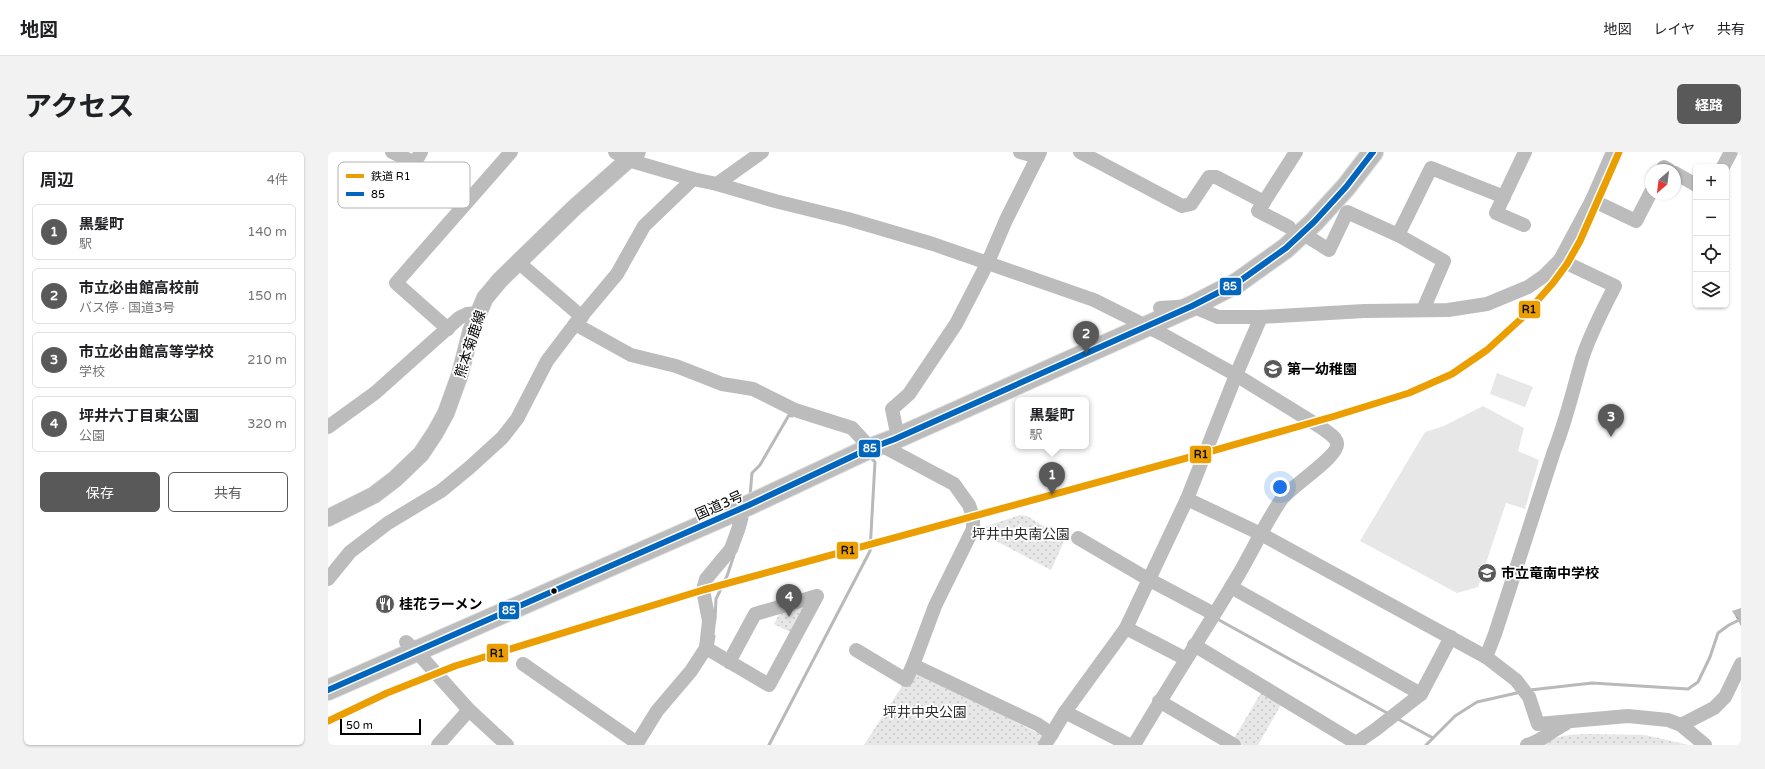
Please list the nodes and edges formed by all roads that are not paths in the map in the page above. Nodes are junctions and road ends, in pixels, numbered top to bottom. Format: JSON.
{"nodes":[{"id":1,"x":392,"y":152,"type":"edge"},
{"id":2,"x":421,"y":152,"type":"edge"},
{"id":3,"x":511,"y":152,"type":"edge"},
{"id":4,"x":762,"y":152,"type":"edge"},
{"id":5,"x":1020,"y":152,"type":"edge"},
{"id":6,"x":1080,"y":152,"type":"edge"},
{"id":7,"x":1296,"y":152,"type":"edge"},
{"id":8,"x":1360,"y":152,"type":"edge"},
{"id":9,"x":1373,"y":152,"type":"edge"},
{"id":10,"x":1525,"y":152,"type":"edge"},
{"id":11,"x":1613,"y":152,"type":"edge"},
{"id":12,"x":1731,"y":152,"type":"edge"},
{"id":13,"x":626,"y":155,"type":"edge"},
{"id":14,"x":1039,"y":155,"type":"edge"},
{"id":15,"x":1725,"y":164,"type":"edge"},
{"id":16,"x":1681,"y":176,"type":"edge"},
{"id":17,"x":693,"y":179,"type":"junction"},
{"id":18,"x":1693,"y":183,"type":"edge"},
{"id":19,"x":717,"y":184,"type":"junction"},
{"id":20,"x":1504,"y":197,"type":"junction"},
{"id":21,"x":470,"y":199,"type":"edge"},
{"id":22,"x":1592,"y":200,"type":"junction"},
{"id":23,"x":1647,"y":200,"type":"edge"},
{"id":24,"x":1264,"y":202,"type":"junction"},
{"id":25,"x":462,"y":208,"type":"edge"},
{"id":26,"x":1524,"y":225,"type":"dead end"},
{"id":27,"x":1295,"y":230,"type":"junction"},
{"id":28,"x":1398,"y":235,"type":"junction"},
{"id":29,"x":1560,"y":260,"type":"junction"},
{"id":30,"x":518,"y":262,"type":"junction"},
{"id":31,"x":988,"y":262,"type":"junction"},
{"id":32,"x":1192,"y":306,"type":"junction"},
{"id":33,"x":1160,"y":308,"type":"junction"},
{"id":34,"x":1423,"y":310,"type":"junction"},
{"id":35,"x":478,"y":313,"type":"junction"},
{"id":36,"x":1261,"y":317,"type":"junction"},
{"id":37,"x":578,"y":320,"type":"junction"},
{"id":38,"x":1139,"y":323,"type":"junction"},
{"id":39,"x":448,"y":329,"type":"junction"},
{"id":40,"x":1236,"y":375,"type":"junction"},
{"id":41,"x":328,"y":427,"type":"edge"},
{"id":42,"x":896,"y":428,"type":"junction"},
{"id":43,"x":872,"y":442,"type":"junction"},
{"id":44,"x":1187,"y":500,"type":"junction"},
{"id":45,"x":740,"y":509,"type":"junction"},
{"id":46,"x":328,"y":518,"type":"edge"},
{"id":47,"x":1261,"y":534,"type":"junction"},
{"id":48,"x":1078,"y":538,"type":"dead end"},
{"id":49,"x":328,"y":579,"type":"edge"},
{"id":50,"x":1148,"y":579,"type":"junction"},
{"id":51,"x":1231,"y":587,"type":"junction"},
{"id":52,"x":1214,"y":614,"type":"junction"},
{"id":53,"x":1126,"y":628,"type":"junction"},
{"id":54,"x":1451,"y":638,"type":"junction"},
{"id":55,"x":1194,"y":646,"type":"junction"},
{"id":56,"x":411,"y":647,"type":"junction"},
{"id":57,"x":709,"y":650,"type":"junction"},
{"id":58,"x":856,"y":650,"type":"dead end"},
{"id":59,"x":1186,"y":659,"type":"junction"},
{"id":60,"x":1491,"y":660,"type":"junction"},
{"id":61,"x":729,"y":662,"type":"junction"},
{"id":62,"x":523,"y":664,"type":"dead end"},
{"id":63,"x":1741,"y":664,"type":"edge"},
{"id":64,"x":913,"y":665,"type":"junction"},
{"id":65,"x":328,"y":677,"type":"edge"},
{"id":66,"x":328,"y":690,"type":"edge"},
{"id":67,"x":1421,"y":694,"type":"junction"},
{"id":68,"x":1159,"y":701,"type":"junction"},
{"id":69,"x":469,"y":710,"type":"junction"},
{"id":70,"x":1065,"y":712,"type":"junction"},
{"id":71,"x":1569,"y":722,"type":"junction"},
{"id":72,"x":1681,"y":725,"type":"junction"},
{"id":73,"x":1048,"y":739,"type":"edge"},
{"id":74,"x":636,"y":744,"type":"edge"},
{"id":75,"x":1355,"y":744,"type":"edge"},
{"id":76,"x":438,"y":745,"type":"edge"},
{"id":77,"x":507,"y":745,"type":"edge"},
{"id":78,"x":1129,"y":745,"type":"edge"},
{"id":79,"x":1134,"y":745,"type":"edge"},
{"id":80,"x":1234,"y":745,"type":"edge"},
{"id":81,"x":1527,"y":745,"type":"edge"},
{"id":82,"x":1705,"y":745,"type":"edge"}],
"edges":[{"from":1,"to":2,"type":"street"},
{"from":3,"to":21,"type":"street"},
{"from":4,"to":19,"type":"street"},
{"from":5,"to":14,"type":"street"},
{"from":6,"to":24,"type":"street"},
{"from":7,"to":24,"type":"street"},
{"from":8,"to":27,"type":"highway","name":"国道3号"},
{"from":9,"to":27,"type":"highway","name":"国道3号"},
{"from":10,"to":20,"type":"street"},
{"from":11,"to":22,"type":"street"},
{"from":12,"to":15,"type":"street"},
{"from":13,"to":17,"type":"street"},
{"from":13,"to":30,"type":"main road","name":"熊本菊鹿線"},
{"from":14,"to":31,"type":"street"},
{"from":16,"to":18,"type":"street"},
{"from":17,"to":19,"type":"street"},
{"from":17,"to":37,"type":"street"},
{"from":19,"to":31,"type":"street"},
{"from":20,"to":26,"type":"street"},
{"from":20,"to":28,"type":"street"},
{"from":22,"to":23,"type":"street"},
{"from":22,"to":29,"type":"street"},
{"from":24,"to":27,"type":"street"},
{"from":25,"to":39,"type":"street"},
{"from":27,"to":28,"type":"street"},
{"from":27,"to":32,"type":"highway","name":"国道3号"},
{"from":27,"to":33,"type":"highway","name":"国道3号"},
{"from":28,"to":34,"type":"street"},
{"from":29,"to":34,"type":"street"},
{"from":29,"to":60,"type":"street"},
{"from":30,"to":35,"type":"main road","name":"熊本菊鹿線"},
{"from":30,"to":37,"type":"street"},
{"from":31,"to":38,"type":"street"},
{"from":31,"to":42,"type":"street"},
{"from":32,"to":33,"type":"street"},
{"from":32,"to":36,"type":"street"},
{"from":32,"to":38,"type":"highway","name":"国道3号"},
{"from":33,"to":38,"type":"highway","name":"国道3号"},
{"from":34,"to":36,"type":"street"},
{"from":35,"to":39,"type":"street"},
{"from":35,"to":46,"type":"main road","name":"熊本菊鹿線"},
{"from":36,"to":40,"type":"street"},
{"from":37,"to":43,"type":"street"},
{"from":37,"to":49,"type":"street"},
{"from":38,"to":40,"type":"street"},
{"from":38,"to":42,"type":"highway","name":"国道3号"},
{"from":38,"to":43,"type":"highway","name":"国道3号"},
{"from":39,"to":41,"type":"street"},
{"from":40,"to":44,"type":"street"},
{"from":40,"to":47,"type":"street"},
{"from":42,"to":43,"type":"highway","name":"国道3号"},
{"from":43,"to":45,"type":"highway","name":"国道3号"},
{"from":43,"to":56,"type":"highway","name":"国道3号"},
{"from":43,"to":64,"type":"street"},
{"from":44,"to":47,"type":"street"},
{"from":44,"to":50,"type":"street"},
{"from":45,"to":56,"type":"highway","name":"国道3号"},
{"from":45,"to":57,"type":"street"},
{"from":47,"to":51,"type":"street"},
{"from":47,"to":54,"type":"street"},
{"from":48,"to":50,"type":"street"},
{"from":50,"to":52,"type":"street"},
{"from":50,"to":53,"type":"street"},
{"from":51,"to":52,"type":"street"},
{"from":51,"to":67,"type":"street"},
{"from":52,"to":55,"type":"street"},
{"from":53,"to":59,"type":"street"},
{"from":53,"to":70,"type":"street"},
{"from":54,"to":60,"type":"street"},
{"from":54,"to":67,"type":"street"},
{"from":55,"to":59,"type":"street"},
{"from":55,"to":75,"type":"street"},
{"from":56,"to":65,"type":"highway","name":"国道3号"},
{"from":56,"to":66,"type":"highway","name":"国道3号"},
{"from":56,"to":69,"type":"street"},
{"from":57,"to":61,"type":"street"},
{"from":57,"to":74,"type":"street"},
{"from":58,"to":64,"type":"street"},
{"from":59,"to":68,"type":"street"},
{"from":60,"to":71,"type":"street"},
{"from":61,"to":61,"type":"street"},
{"from":62,"to":74,"type":"street"},
{"from":63,"to":72,"type":"street"},
{"from":64,"to":73,"type":"street"},
{"from":67,"to":75,"type":"street"},
{"from":68,"to":79,"type":"street"},
{"from":68,"to":80,"type":"street"},
{"from":69,"to":76,"type":"street"},
{"from":69,"to":77,"type":"street"},
{"from":70,"to":73,"type":"street"},
{"from":70,"to":78,"type":"street"},
{"from":71,"to":72,"type":"street"},
{"from":71,"to":81,"type":"street"},
{"from":72,"to":82,"type":"street"}]}
